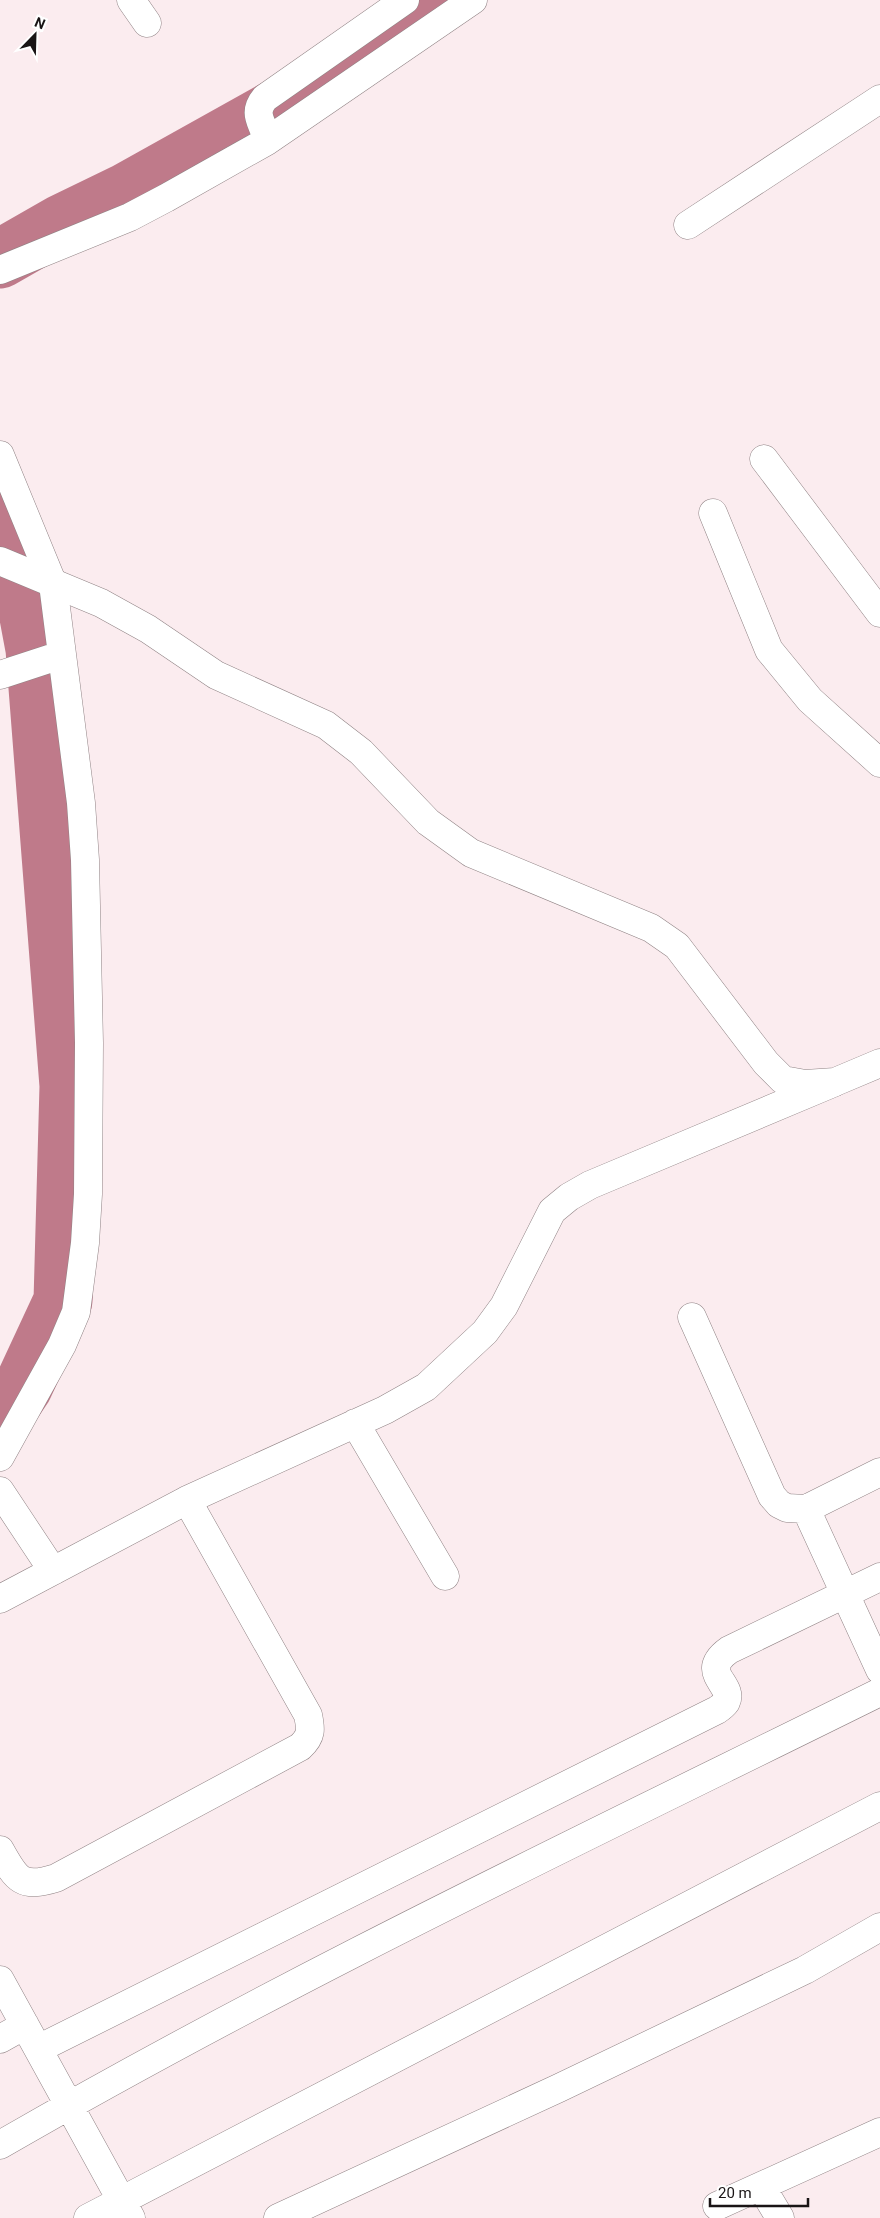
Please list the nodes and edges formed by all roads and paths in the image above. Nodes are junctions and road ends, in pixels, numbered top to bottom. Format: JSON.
{"nodes":[{"id":1,"x":131,"y":0,"type":"edge"},
{"id":2,"x":405,"y":0,"type":"edge"},
{"id":3,"x":473,"y":0,"type":"edge"},
{"id":4,"x":147,"y":23,"type":"dead end"},
{"id":5,"x":880,"y":100,"type":"edge"},
{"id":6,"x":264,"y":129,"type":"junction"},
{"id":7,"x":688,"y":225,"type":"dead end"},
{"id":8,"x":0,"y":270,"type":"edge"},
{"id":9,"x":0,"y":455,"type":"edge"},
{"id":10,"x":764,"y":459,"type":"dead end"},
{"id":11,"x":713,"y":513,"type":"dead end"},
{"id":12,"x":2,"y":563,"type":"edge"},
{"id":13,"x":44,"y":581,"type":"junction"},
{"id":14,"x":880,"y":613,"type":"edge"},
{"id":15,"x":56,"y":657,"type":"junction"},
{"id":16,"x":11,"y":671,"type":"edge"},
{"id":17,"x":880,"y":763,"type":"edge"},
{"id":18,"x":880,"y":1063,"type":"edge"},
{"id":19,"x":834,"y":1082,"type":"junction"},
{"id":20,"x":692,"y":1317,"type":"dead end"},
{"id":21,"x":355,"y":1423,"type":"junction"},
{"id":22,"x":0,"y":1457,"type":"edge"},
{"id":23,"x":880,"y":1472,"type":"edge"},
{"id":24,"x":0,"y":1491,"type":"edge"},
{"id":25,"x":187,"y":1500,"type":"junction"},
{"id":26,"x":806,"y":1509,"type":"junction"},
{"id":27,"x":53,"y":1571,"type":"junction"},
{"id":28,"x":445,"y":1576,"type":"dead end"},
{"id":29,"x":880,"y":1577,"type":"edge"},
{"id":30,"x":845,"y":1594,"type":"junction"},
{"id":31,"x":0,"y":1599,"type":"edge"},
{"id":32,"x":880,"y":1670,"type":"edge"},
{"id":33,"x":880,"y":1692,"type":"edge"},
{"id":34,"x":880,"y":1806,"type":"edge"},
{"id":35,"x":0,"y":1850,"type":"edge"},
{"id":36,"x":880,"y":1927,"type":"edge"},
{"id":37,"x":0,"y":1980,"type":"edge"},
{"id":38,"x":31,"y":2037,"type":"junction"},
{"id":39,"x":0,"y":2039,"type":"edge"},
{"id":40,"x":69,"y":2105,"type":"junction"},
{"id":41,"x":880,"y":2132,"type":"edge"},
{"id":42,"x":0,"y":2145,"type":"edge"},
{"id":43,"x":761,"y":2186,"type":"junction"},
{"id":44,"x":717,"y":2206,"type":"dead end"},
{"id":45,"x":126,"y":2209,"type":"edge"},
{"id":46,"x":88,"y":2218,"type":"edge"},
{"id":47,"x":278,"y":2218,"type":"edge"},
{"id":48,"x":780,"y":2218,"type":"edge"}],
"edges":[{"from":1,"to":4,"type":"street"},
{"from":2,"to":6,"type":"street"},
{"from":3,"to":6,"type":"street"},
{"from":5,"to":7,"type":"street"},
{"from":6,"to":8,"type":"street"},
{"from":9,"to":13,"type":"street"},
{"from":10,"to":14,"type":"street"},
{"from":11,"to":17,"type":"street"},
{"from":12,"to":13,"type":"street"},
{"from":13,"to":15,"type":"street"},
{"from":13,"to":19,"type":"street"},
{"from":15,"to":16,"type":"street"},
{"from":15,"to":22,"type":"street"},
{"from":18,"to":19,"type":"street"},
{"from":19,"to":21,"type":"street"},
{"from":20,"to":26,"type":"street"},
{"from":21,"to":25,"type":"street"},
{"from":21,"to":28,"type":"street"},
{"from":23,"to":26,"type":"street"},
{"from":24,"to":27,"type":"street"},
{"from":25,"to":27,"type":"street"},
{"from":25,"to":35,"type":"street"},
{"from":26,"to":30,"type":"street"},
{"from":27,"to":31,"type":"street"},
{"from":29,"to":30,"type":"street"},
{"from":30,"to":32,"type":"street"},
{"from":30,"to":38,"type":"street"},
{"from":33,"to":40,"type":"street"},
{"from":34,"to":45,"type":"street"},
{"from":36,"to":47,"type":"street"},
{"from":37,"to":38,"type":"street"},
{"from":38,"to":39,"type":"street"},
{"from":38,"to":40,"type":"street"},
{"from":40,"to":42,"type":"street"},
{"from":40,"to":45,"type":"street"},
{"from":41,"to":43,"type":"street"},
{"from":43,"to":44,"type":"street"},
{"from":43,"to":48,"type":"street"},
{"from":45,"to":46,"type":"street"}]}
